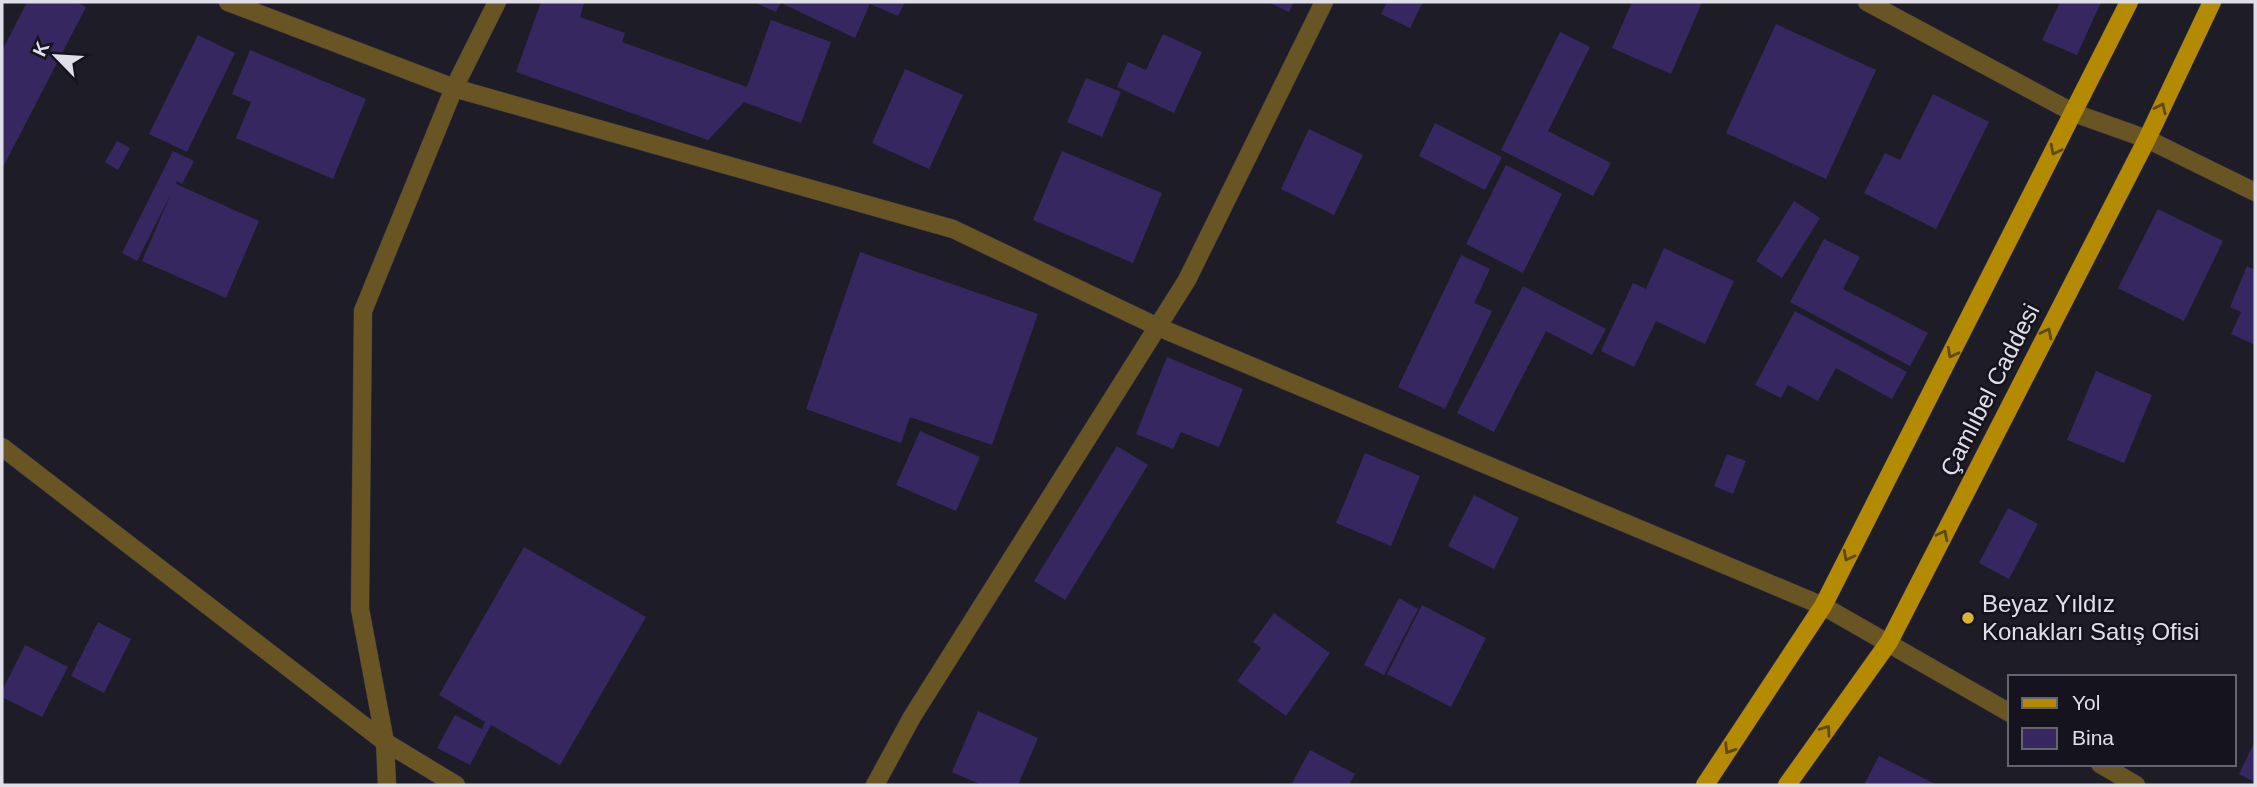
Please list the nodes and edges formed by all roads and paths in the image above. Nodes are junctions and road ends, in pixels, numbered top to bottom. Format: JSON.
{"nodes":[{"id":1,"x":228,"y":2,"type":"edge"},
{"id":2,"x":497,"y":2,"type":"edge"},
{"id":3,"x":1324,"y":2,"type":"edge"},
{"id":4,"x":1867,"y":2,"type":"edge"},
{"id":5,"x":2129,"y":2,"type":"edge"},
{"id":6,"x":2212,"y":2,"type":"edge"},
{"id":7,"x":454,"y":88,"type":"junction"},
{"id":8,"x":2074,"y":113,"type":"junction"},
{"id":9,"x":2147,"y":138,"type":"junction"},
{"id":10,"x":2255,"y":192,"type":"edge"},
{"id":11,"x":1158,"y":327,"type":"junction"},
{"id":12,"x":2,"y":447,"type":"edge"},
{"id":13,"x":1822,"y":606,"type":"junction"},
{"id":14,"x":1889,"y":642,"type":"junction"},
{"id":15,"x":2008,"y":712,"type":"edge"},
{"id":16,"x":385,"y":741,"type":"junction"},
{"id":17,"x":2103,"y":766,"type":"edge"},
{"id":18,"x":387,"y":785,"type":"edge"},
{"id":19,"x":456,"y":785,"type":"edge"},
{"id":20,"x":875,"y":785,"type":"edge"},
{"id":21,"x":1705,"y":785,"type":"edge"},
{"id":22,"x":1787,"y":785,"type":"edge"},
{"id":23,"x":2136,"y":785,"type":"edge"}],
"edges":[{"from":1,"to":7,"type":"street"},
{"from":2,"to":7,"type":"street"},
{"from":3,"to":11,"type":"street"},
{"from":4,"to":8,"type":"street"},
{"from":5,"to":8,"type":"main road","name":"Çamlıbel Caddesi"},
{"from":9,"to":6,"type":"main road","name":"Çamlıbel Caddesi","one_way":true},
{"from":7,"to":11,"type":"street"},
{"from":7,"to":16,"type":"street"},
{"from":8,"to":9,"type":"street"},
{"from":8,"to":13,"type":"main road","name":"Çamlıbel Caddesi","one_way":true},
{"from":9,"to":10,"type":"street"},
{"from":14,"to":9,"type":"main road","name":"Çamlıbel Caddesi","one_way":true},
{"from":11,"to":13,"type":"street"},
{"from":11,"to":20,"type":"street"},
{"from":12,"to":16,"type":"street"},
{"from":13,"to":14,"type":"street"},
{"from":13,"to":21,"type":"main road","name":"Çamlıbel Caddesi","one_way":true},
{"from":14,"to":15,"type":"street"},
{"from":22,"to":14,"type":"main road","name":"Çamlıbel Caddesi","one_way":true},
{"from":16,"to":18,"type":"street"},
{"from":16,"to":19,"type":"street"},
{"from":17,"to":23,"type":"street"}]}
